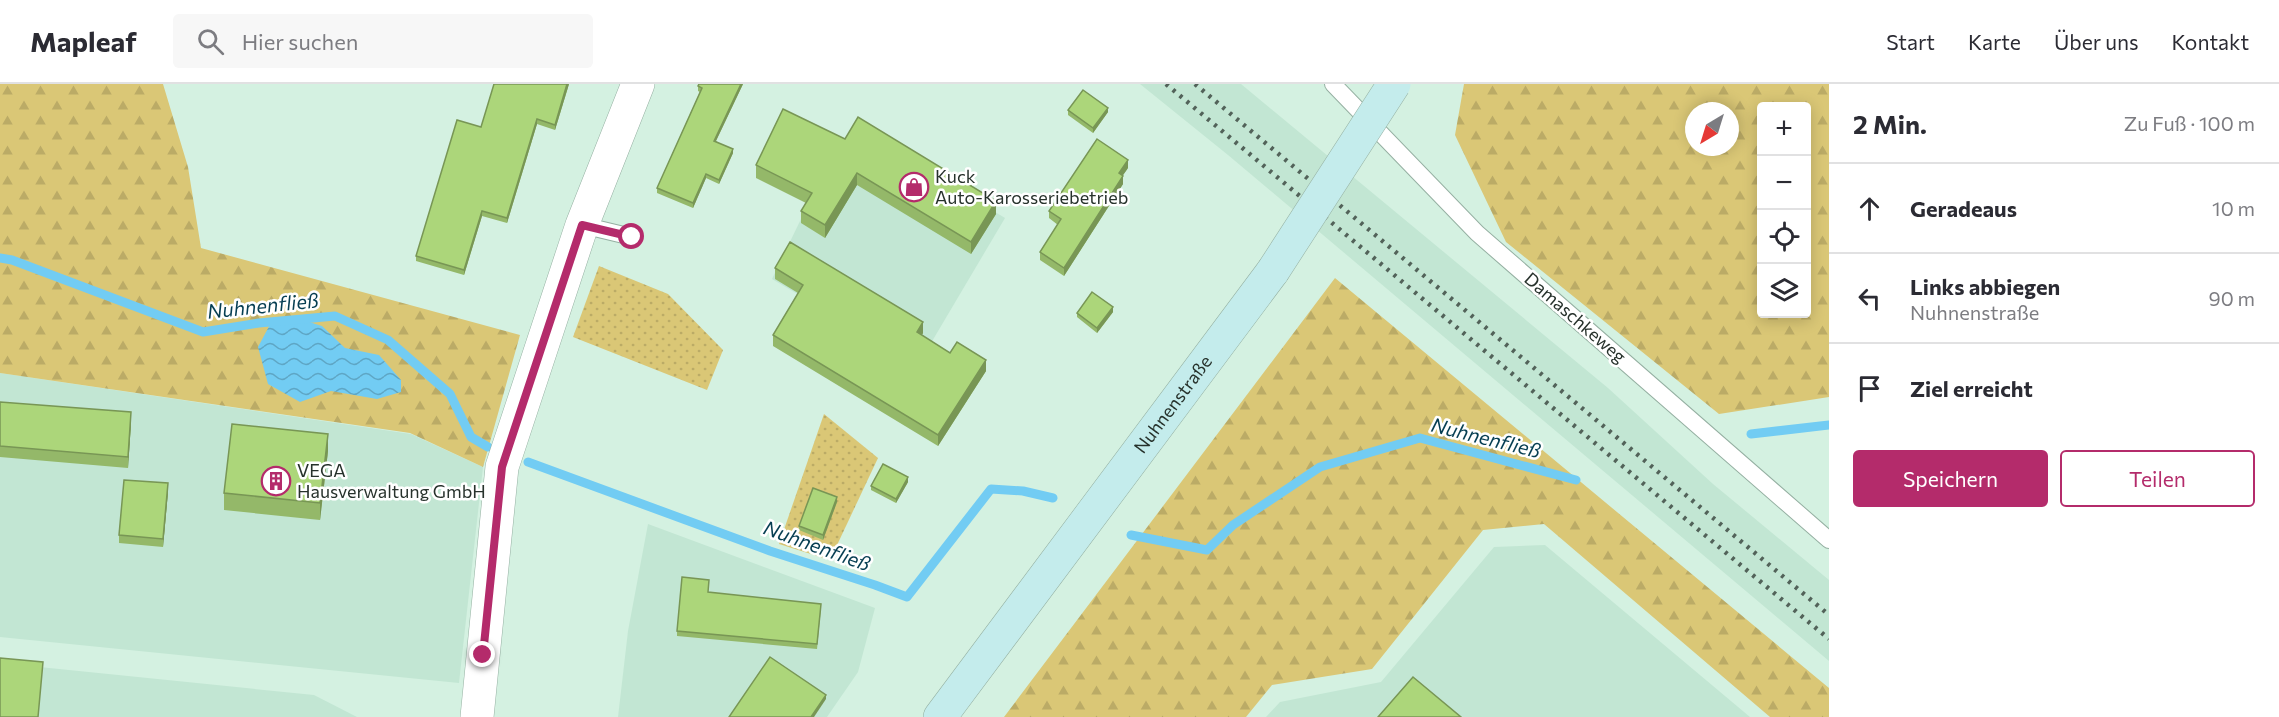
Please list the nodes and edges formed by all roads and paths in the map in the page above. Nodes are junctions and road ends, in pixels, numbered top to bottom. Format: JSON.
{"nodes":[{"id":1,"x":638,"y":84,"type":"edge"},
{"id":2,"x":1333,"y":84,"type":"edge"},
{"id":3,"x":1394,"y":84,"type":"edge"},
{"id":4,"x":582,"y":225,"type":"junction"},
{"id":5,"x":632,"y":237,"type":"dead end"},
{"id":6,"x":1829,"y":540,"type":"edge"},
{"id":7,"x":477,"y":717,"type":"edge"},
{"id":8,"x":940,"y":717,"type":"edge"}],
"edges":[{"from":1,"to":4,"type":"street"},
{"from":2,"to":6,"type":"lane","name":"Damaschkeweg"},
{"from":3,"to":8,"type":"main road","name":"Nuhnenstraße","bridge":true},
{"from":4,"to":5,"type":"lane"},
{"from":4,"to":7,"type":"street"}]}
